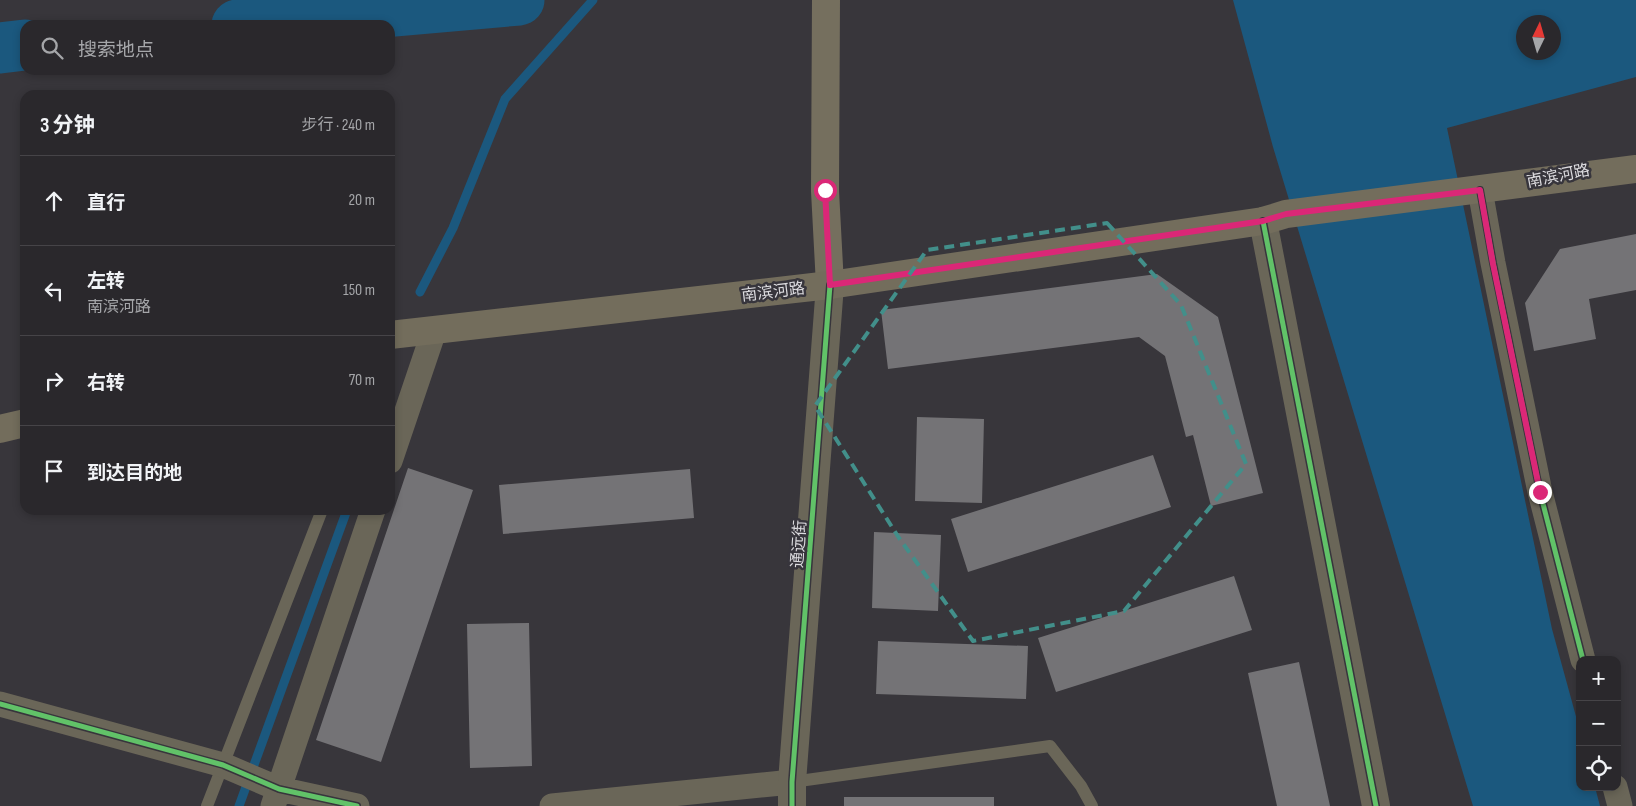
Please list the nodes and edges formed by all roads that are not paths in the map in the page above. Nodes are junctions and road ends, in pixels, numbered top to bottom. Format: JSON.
{"nodes":[{"id":1,"x":826,"y":0,"type":"edge"},
{"id":2,"x":1636,"y":160,"type":"edge"},
{"id":3,"x":1636,"y":169,"type":"edge"},
{"id":4,"x":1472,"y":191,"type":"junction"},
{"id":5,"x":1275,"y":218,"type":"junction"},
{"id":6,"x":830,"y":285,"type":"junction"},
{"id":7,"x":434,"y":331,"type":"junction"},
{"id":8,"x":395,"y":335,"type":"edge"},
{"id":9,"x":20,"y":424,"type":"edge"},
{"id":10,"x":0,"y":429,"type":"edge"},
{"id":11,"x":395,"y":446,"type":"edge"},
{"id":12,"x":320,"y":515,"type":"edge"},
{"id":13,"x":372,"y":515,"type":"edge"},
{"id":14,"x":1582,"y":656,"type":"edge"},
{"id":15,"x":0,"y":704,"type":"edge"},
{"id":16,"x":231,"y":769,"type":"junction"},
{"id":17,"x":1616,"y":791,"type":"edge"},
{"id":18,"x":273,"y":793,"type":"edge"},
{"id":19,"x":792,"y":794,"type":"edge"},
{"id":20,"x":207,"y":806,"type":"edge"},
{"id":21,"x":357,"y":806,"type":"edge"},
{"id":22,"x":552,"y":806,"type":"edge"},
{"id":23,"x":1092,"y":806,"type":"edge"},
{"id":24,"x":1376,"y":806,"type":"edge"},
{"id":25,"x":1620,"y":806,"type":"edge"}],
"edges":[{"from":1,"to":6,"type":"main road"},
{"from":2,"to":4,"type":"main road","name":"南滨河路"},
{"from":3,"to":4,"type":"main road","name":"南滨河路"},
{"from":4,"to":5,"type":"main road","name":"南滨河路"},
{"from":4,"to":14,"type":"street"},
{"from":5,"to":6,"type":"main road","name":"南滨河路"},
{"from":5,"to":24,"type":"street"},
{"from":6,"to":7,"type":"main road","name":"南滨河路"},
{"from":6,"to":19,"type":"street","name":"通远街"},
{"from":7,"to":8,"type":"main road","name":"南滨河路"},
{"from":7,"to":11,"type":"street"},
{"from":9,"to":10,"type":"main road"},
{"from":12,"to":16,"type":"lane"},
{"from":13,"to":18,"type":"street"},
{"from":15,"to":16,"type":"street"},
{"from":16,"to":18,"type":"street"},
{"from":16,"to":20,"type":"lane"},
{"from":17,"to":25,"type":"street"},
{"from":18,"to":21,"type":"street"},
{"from":19,"to":22,"type":"street"},
{"from":19,"to":23,"type":"lane"}]}
